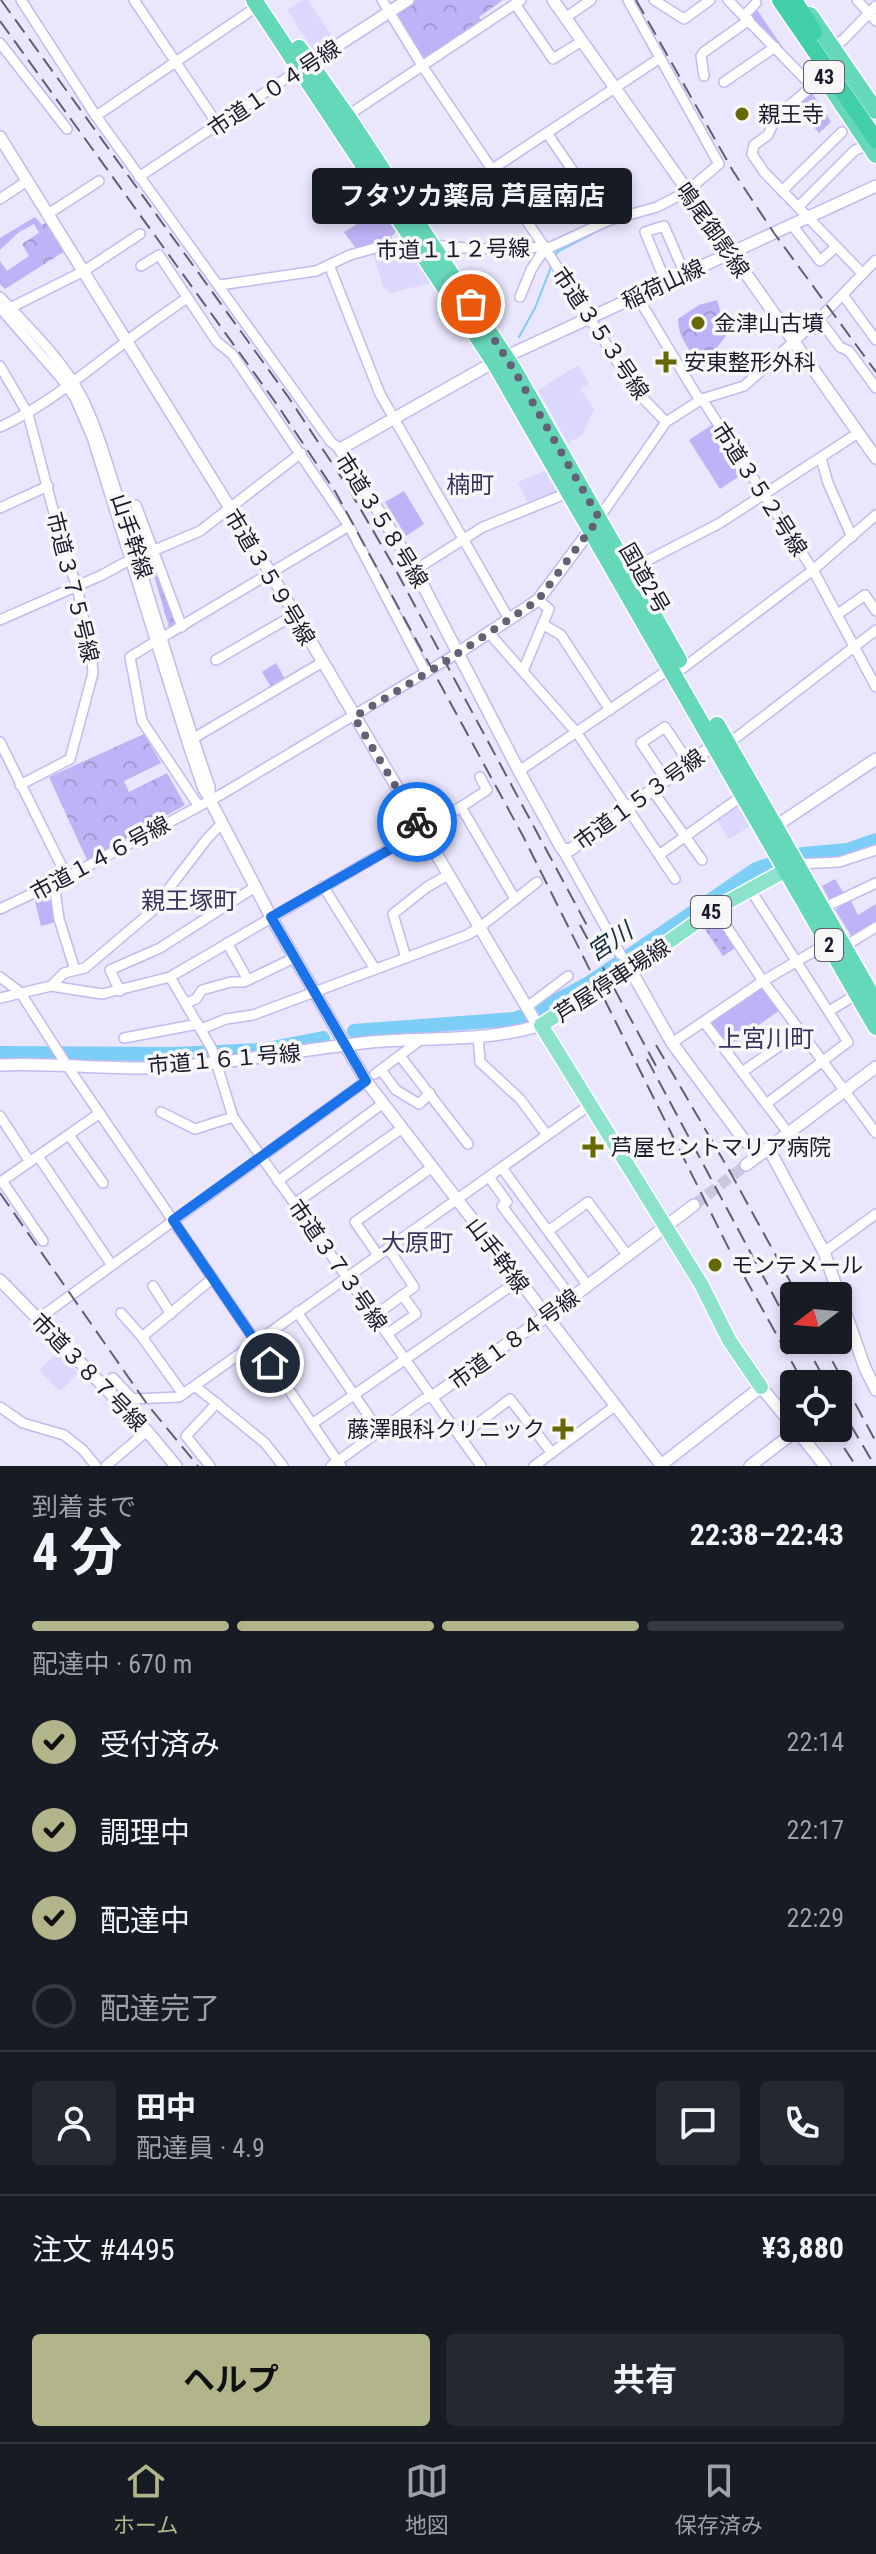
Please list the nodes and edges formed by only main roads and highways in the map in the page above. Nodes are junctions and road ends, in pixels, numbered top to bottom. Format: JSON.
{"nodes":[{"id":1,"x":780,"y":0,"type":"edge"},
{"id":2,"x":794,"y":0,"type":"edge"},
{"id":3,"x":801,"y":0,"type":"edge"},
{"id":4,"x":764,"y":1,"type":"edge"},
{"id":5,"x":260,"y":2,"type":"edge"},
{"id":6,"x":305,"y":66,"type":"junction"},
{"id":7,"x":876,"y":111,"type":"edge"},
{"id":8,"x":876,"y":122,"type":"edge"},
{"id":9,"x":874,"y":146,"type":"edge"},
{"id":10,"x":424,"y":246,"type":"junction"},
{"id":11,"x":500,"y":360,"type":"junction"},
{"id":12,"x":595,"y":523,"type":"junction"},
{"id":13,"x":677,"y":668,"type":"junction"},
{"id":14,"x":721,"y":744,"type":"junction"},
{"id":15,"x":770,"y":830,"type":"junction"},
{"id":16,"x":787,"y":861,"type":"junction"},
{"id":17,"x":836,"y":944,"type":"junction"},
{"id":18,"x":876,"y":1003,"type":"edge"},
{"id":19,"x":876,"y":1027,"type":"edge"},
{"id":20,"x":761,"y":1387,"type":"road end"}],
"edges":[{"from":1,"to":9,"type":"highway"},
{"from":2,"to":8,"type":"highway"},
{"from":3,"to":7,"type":"highway","number":"43"},
{"from":4,"to":9,"type":"highway","number":"43"},
{"from":5,"to":6,"type":"highway","name":"国道2号","number":"2"},
{"from":6,"to":10,"type":"highway","name":"国道2号","number":"2"},
{"from":6,"to":10,"type":"highway","name":"国道2号","number":"2"},
{"from":10,"to":11,"type":"highway","name":"国道2号","number":"2"},
{"from":11,"to":12,"type":"highway","name":"国道2号","number":"2"},
{"from":11,"to":12,"type":"highway","name":"国道2号","number":"2"},
{"from":12,"to":13,"type":"highway","name":"国道2号","number":"2"},
{"from":12,"to":13,"type":"highway","name":"国道2号","number":"2"},
{"from":13,"to":14,"type":"highway","name":"国道2号","number":"2"},
{"from":14,"to":15,"type":"highway","name":"国道2号","number":"2"},
{"from":14,"to":15,"type":"highway","name":"国道2号","number":"2"},
{"from":15,"to":16,"type":"highway","name":"国道2号","number":"2"},
{"from":16,"to":17,"type":"highway","name":"国道2号","number":"2"},
{"from":16,"to":17,"type":"highway","name":"国道2号","number":"2"},
{"from":16,"to":20,"type":"main road","name":"芦屋停車場線","number":"45"},
{"from":17,"to":18,"type":"highway","name":"国道2号","number":"2"},
{"from":17,"to":19,"type":"highway","name":"国道2号","number":"2"}]}
